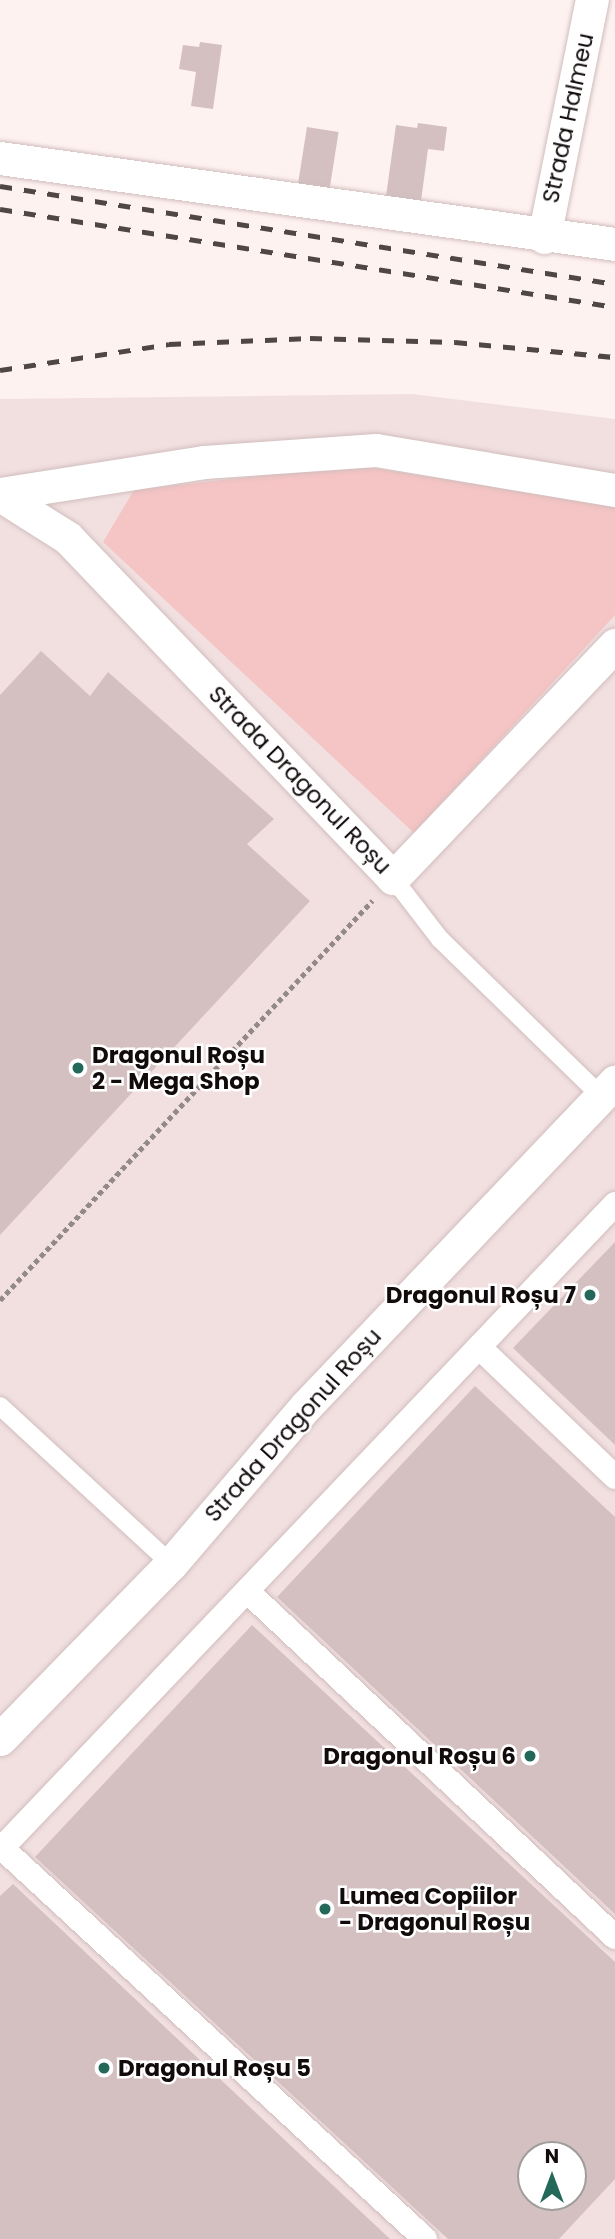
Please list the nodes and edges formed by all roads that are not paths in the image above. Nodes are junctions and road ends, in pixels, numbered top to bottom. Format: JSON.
{"nodes":[{"id":1,"x":592,"y":0,"type":"edge"},
{"id":2,"x":0,"y":158,"type":"edge"},
{"id":3,"x":544,"y":237,"type":"junction"},
{"id":4,"x":615,"y":244,"type":"edge"},
{"id":5,"x":615,"y":491,"type":"edge"},
{"id":6,"x":0,"y":494,"type":"edge"},
{"id":7,"x":615,"y":645,"type":"edge"},
{"id":8,"x":393,"y":878,"type":"junction"},
{"id":9,"x":608,"y":1088,"type":"edge"},
{"id":10,"x":615,"y":1204,"type":"edge"},
{"id":11,"x":479,"y":1347,"type":"junction"},
{"id":12,"x":0,"y":1406,"type":"edge"},
{"id":13,"x":615,"y":1477,"type":"edge"},
{"id":14,"x":171,"y":1564,"type":"junction"},
{"id":15,"x":247,"y":1591,"type":"junction"},
{"id":16,"x":0,"y":1739,"type":"edge"},
{"id":17,"x":1,"y":1849,"type":"edge"},
{"id":18,"x":615,"y":1937,"type":"edge"},
{"id":19,"x":425,"y":2239,"type":"edge"}],
"edges":[{"from":1,"to":3,"type":"street","name":"Strada Halmeu"},
{"from":2,"to":3,"type":"street"},
{"from":3,"to":4,"type":"street"},
{"from":5,"to":6,"type":"street","name":"Strada Dragonul Roșu"},
{"from":6,"to":8,"type":"street","name":"Strada Dragonul Roșu"},
{"from":7,"to":8,"type":"street","name":"Strada Dragonul Roșu"},
{"from":8,"to":9,"type":"lane"},
{"from":9,"to":14,"type":"street","name":"Strada Dragonul Roșu"},
{"from":10,"to":11,"type":"street"},
{"from":11,"to":13,"type":"street"},
{"from":11,"to":15,"type":"street"},
{"from":12,"to":14,"type":"lane"},
{"from":14,"to":16,"type":"street","name":"Strada Dragonul Roșu"},
{"from":15,"to":17,"type":"street"},
{"from":15,"to":18,"type":"street"},
{"from":17,"to":19,"type":"street"}]}
